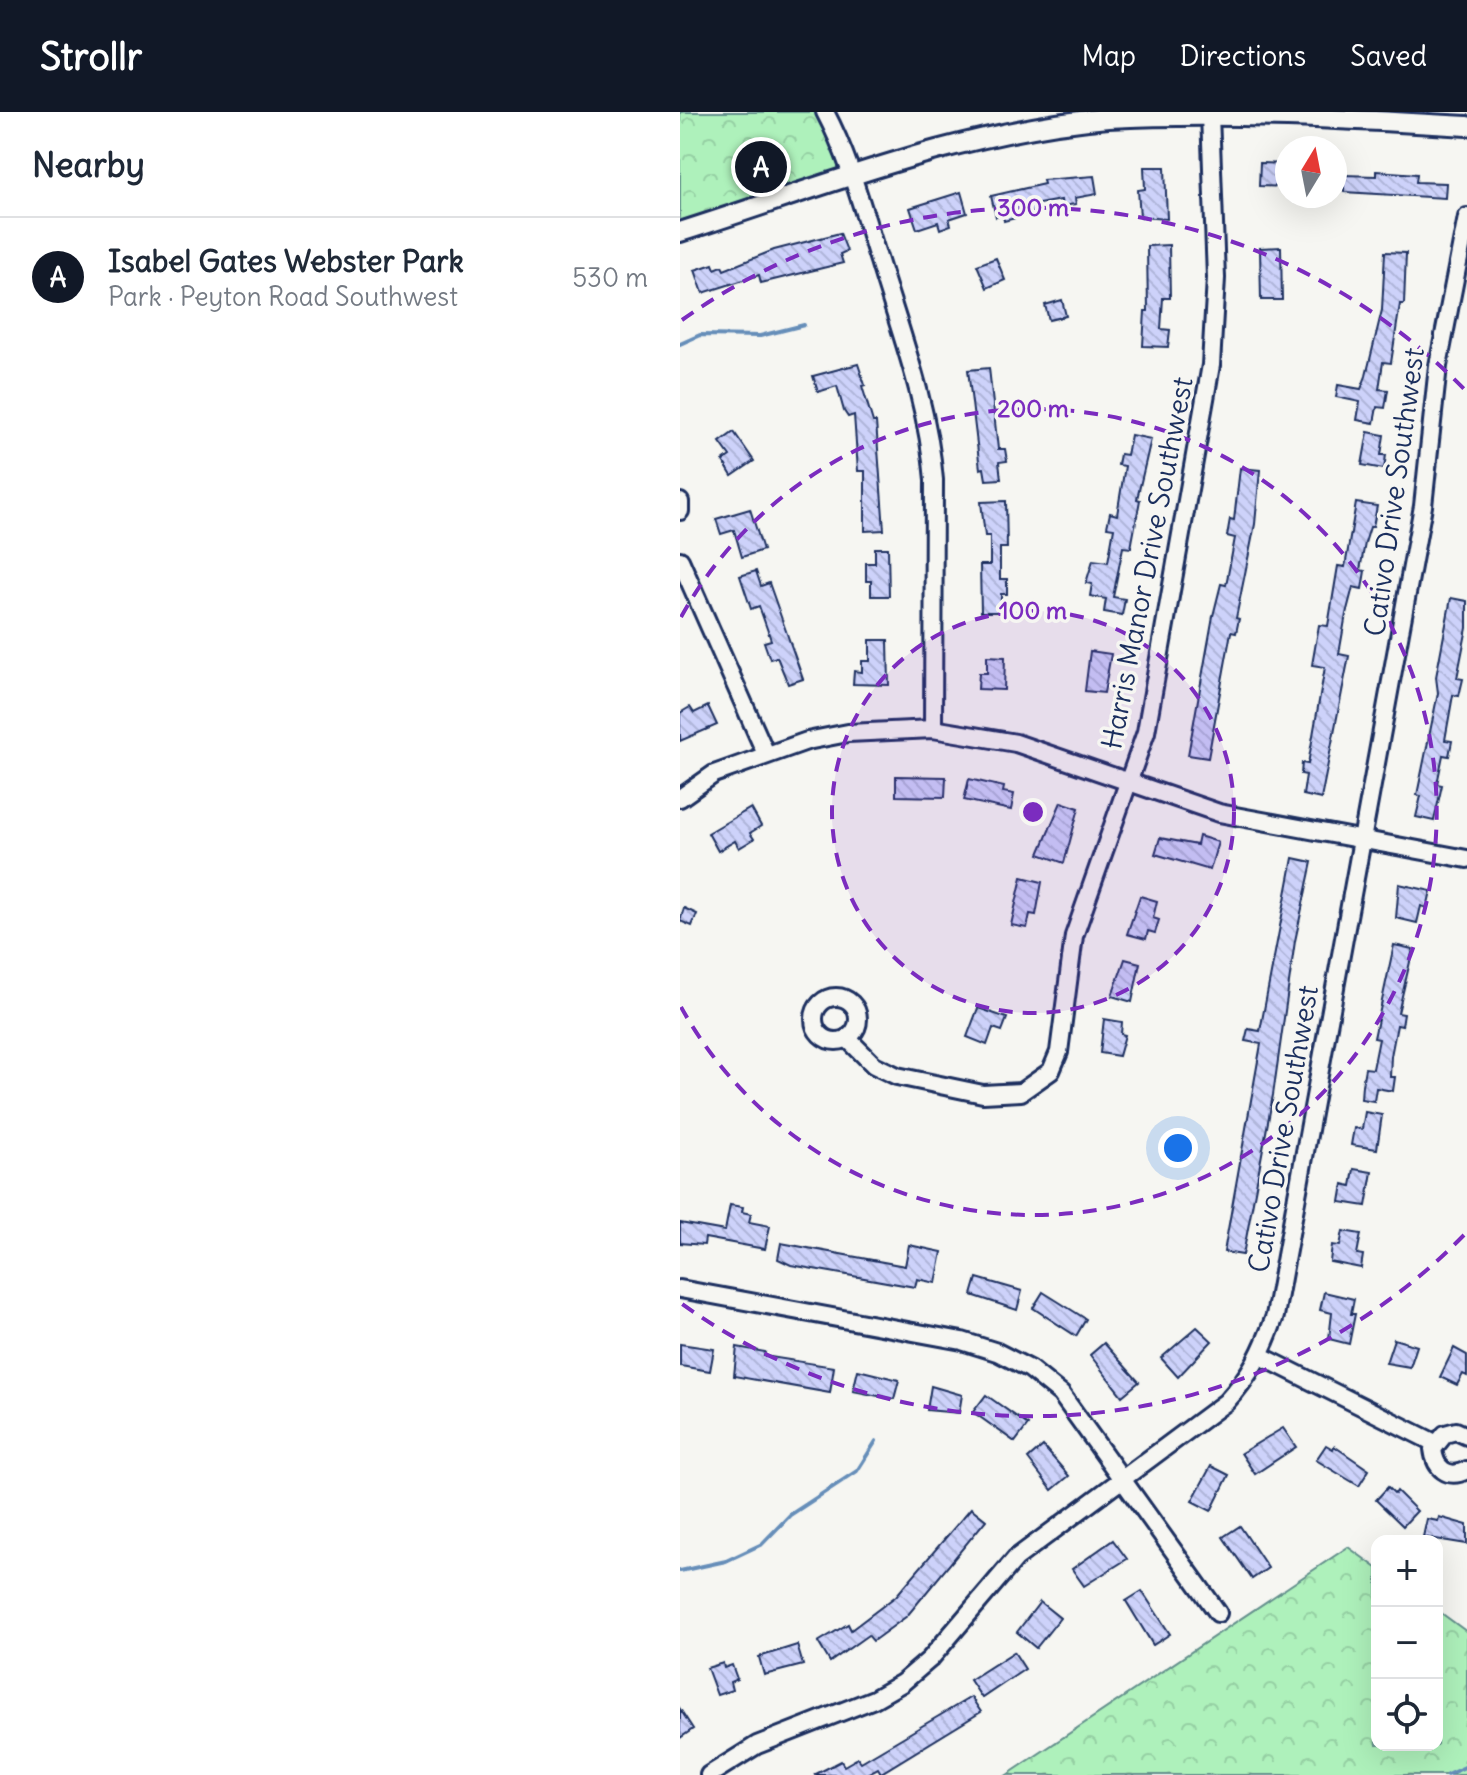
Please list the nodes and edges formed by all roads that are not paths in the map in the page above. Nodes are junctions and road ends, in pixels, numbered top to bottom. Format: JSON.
{"nodes":[{"id":1,"x":825,"y":112,"type":"edge"},
{"id":2,"x":1210,"y":114,"type":"edge"},
{"id":3,"x":1467,"y":126,"type":"edge"},
{"id":4,"x":852,"y":178,"type":"junction"},
{"id":5,"x":1467,"y":217,"type":"edge"},
{"id":6,"x":680,"y":232,"type":"edge"},
{"id":7,"x":680,"y":502,"type":"edge"},
{"id":8,"x":680,"y":511,"type":"edge"},
{"id":9,"x":680,"y":560,"type":"edge"},
{"id":10,"x":933,"y":729,"type":"junction"},
{"id":11,"x":766,"y":754,"type":"junction"},
{"id":12,"x":1130,"y":783,"type":"junction"},
{"id":13,"x":680,"y":798,"type":"edge"},
{"id":14,"x":1362,"y":840,"type":"junction"},
{"id":15,"x":1467,"y":859,"type":"edge"},
{"id":16,"x":847,"y":1038,"type":"dead end"},
{"id":17,"x":680,"y":1289,"type":"edge"},
{"id":18,"x":1261,"y":1356,"type":"junction"},
{"id":19,"x":1467,"y":1436,"type":"edge"},
{"id":20,"x":1435,"y":1443,"type":"junction"},
{"id":21,"x":1467,"y":1470,"type":"edge"},
{"id":22,"x":1123,"y":1478,"type":"junction"},
{"id":23,"x":1218,"y":1613,"type":"dead end"},
{"id":24,"x":709,"y":1775,"type":"edge"}],
"edges":[{"from":1,"to":4,"type":"street"},
{"from":2,"to":3,"type":"street"},
{"from":2,"to":4,"type":"street"},
{"from":2,"to":12,"type":"street","name":"Harris Manor Drive Southwest"},
{"from":4,"to":6,"type":"street"},
{"from":4,"to":10,"type":"street"},
{"from":5,"to":14,"type":"street","name":"Cativo Drive Southwest"},
{"from":7,"to":8,"type":"street"},
{"from":9,"to":11,"type":"street"},
{"from":10,"to":11,"type":"street"},
{"from":10,"to":12,"type":"street"},
{"from":11,"to":13,"type":"street"},
{"from":12,"to":14,"type":"street"},
{"from":12,"to":16,"type":"street","name":"Harris Manor Drive Southwest"},
{"from":14,"to":15,"type":"street"},
{"from":14,"to":18,"type":"street","name":"Cativo Drive Southwest"},
{"from":17,"to":22,"type":"street"},
{"from":18,"to":20,"type":"street"},
{"from":18,"to":22,"type":"street","name":"Cativo Drive Southwest"},
{"from":19,"to":20,"type":"street"},
{"from":20,"to":21,"type":"street"},
{"from":22,"to":23,"type":"street"},
{"from":22,"to":24,"type":"street","name":"Cativo Drive Southwest"}]}
